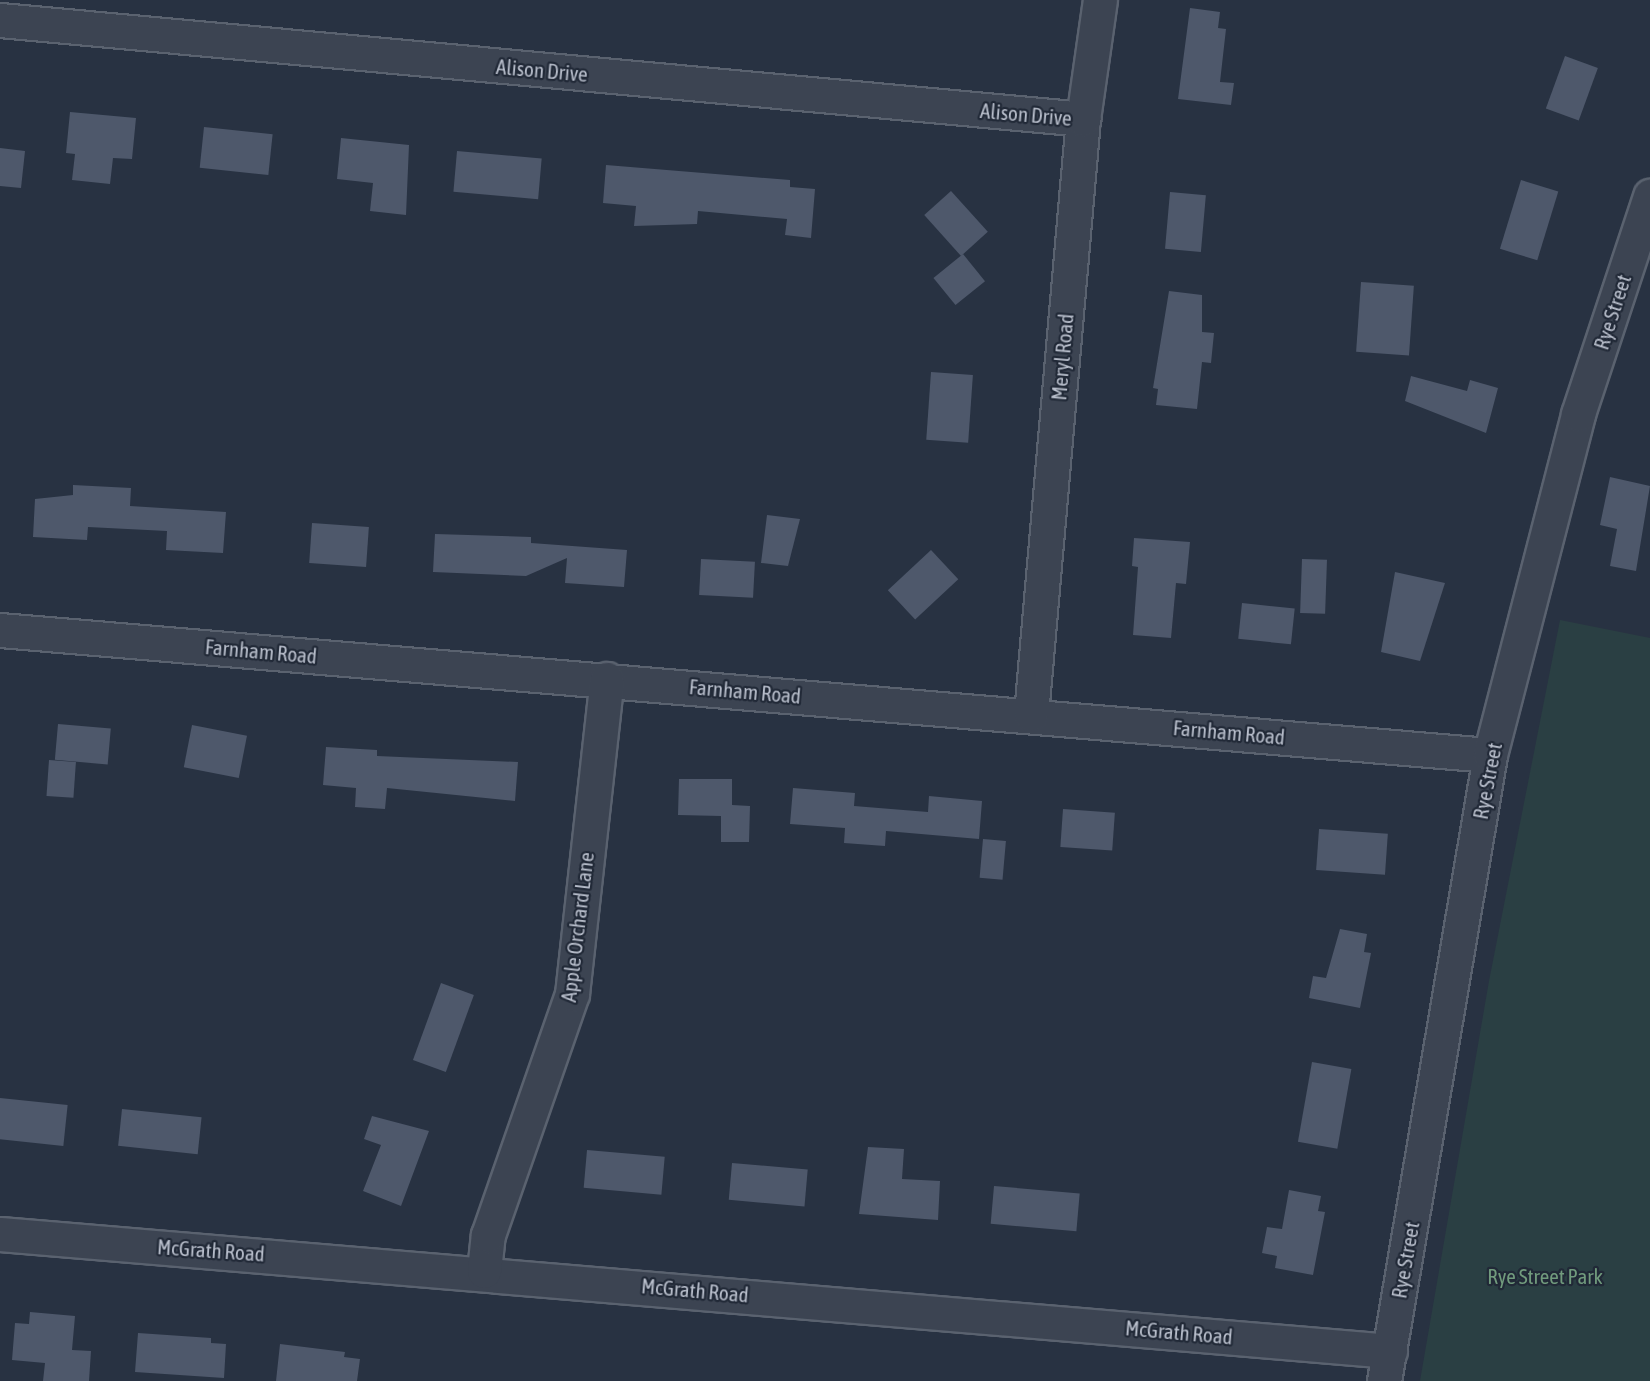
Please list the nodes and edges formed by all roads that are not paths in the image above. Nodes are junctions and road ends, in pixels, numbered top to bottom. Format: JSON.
{"nodes":[{"id":1,"x":1100,"y":0,"type":"edge"},
{"id":2,"x":8,"y":14,"type":"edge"},
{"id":3,"x":1083,"y":119,"type":"junction"},
{"id":4,"x":1650,"y":196,"type":"edge"},
{"id":5,"x":0,"y":630,"type":"edge"},
{"id":6,"x":607,"y":679,"type":"junction"},
{"id":7,"x":1031,"y":714,"type":"junction"},
{"id":8,"x":1490,"y":755,"type":"junction"},
{"id":9,"x":0,"y":1234,"type":"edge"},
{"id":10,"x":484,"y":1271,"type":"junction"},
{"id":11,"x":1387,"y":1366,"type":"edge"}],
"edges":[{"from":1,"to":3,"type":"street","name":"Meryl Road"},
{"from":2,"to":3,"type":"street","name":"Alison Drive"},
{"from":3,"to":7,"type":"street","name":"Meryl Road"},
{"from":4,"to":8,"type":"street","name":"Rye Street"},
{"from":5,"to":6,"type":"street","name":"Farnham Road"},
{"from":6,"to":7,"type":"street","name":"Farnham Road"},
{"from":6,"to":10,"type":"street","name":"Apple Orchard Lane"},
{"from":7,"to":8,"type":"street","name":"Farnham Road"},
{"from":8,"to":11,"type":"street","name":"Rye Street"},
{"from":9,"to":10,"type":"street","name":"McGrath Road"},
{"from":10,"to":11,"type":"street","name":"McGrath Road"}]}
